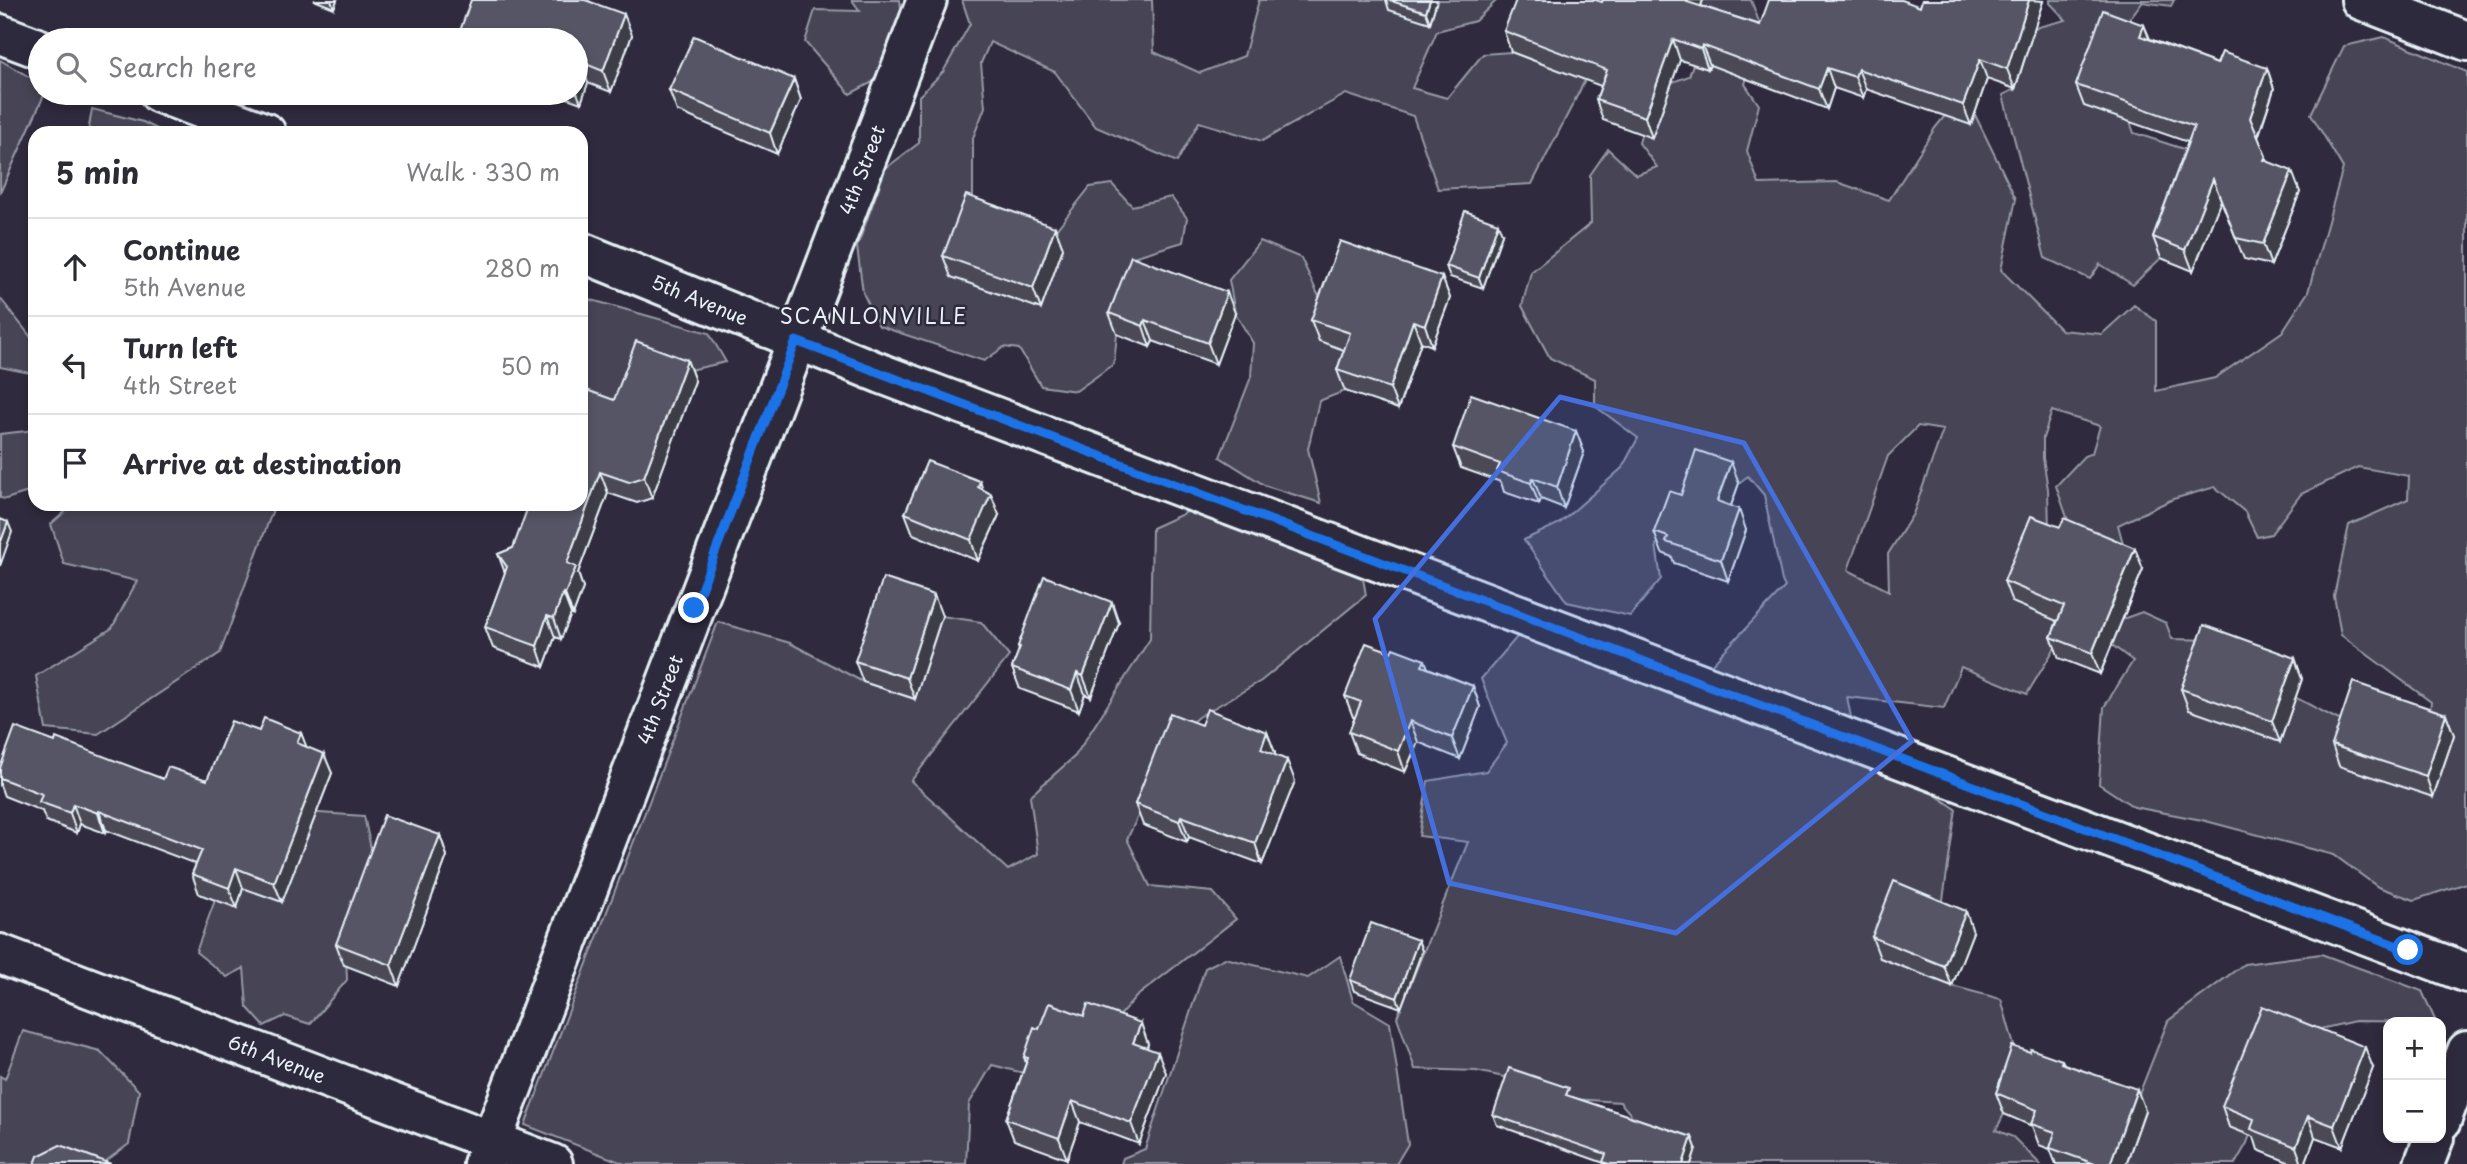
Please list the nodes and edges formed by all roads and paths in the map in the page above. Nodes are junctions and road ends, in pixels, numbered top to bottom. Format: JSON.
{"nodes":[{"id":1,"x":927,"y":0,"type":"edge"},
{"id":2,"x":2361,"y":0,"type":"edge"},
{"id":3,"x":0,"y":34,"type":"edge"},
{"id":4,"x":2467,"y":41,"type":"edge"},
{"id":5,"x":28,"y":44,"type":"edge"},
{"id":6,"x":191,"y":105,"type":"edge"},
{"id":7,"x":247,"y":126,"type":"edge"},
{"id":8,"x":588,"y":256,"type":"edge"},
{"id":9,"x":796,"y":341,"type":"junction"},
{"id":10,"x":0,"y":954,"type":"edge"},
{"id":11,"x":2467,"y":973,"type":"edge"},
{"id":12,"x":2467,"y":1051,"type":"edge"},
{"id":13,"x":2446,"y":1108,"type":"edge"},
{"id":14,"x":2432,"y":1143,"type":"edge"},
{"id":15,"x":488,"y":1152,"type":"edge"},
{"id":16,"x":553,"y":1164,"type":"edge"},
{"id":17,"x":2424,"y":1164,"type":"edge"}],
"edges":[{"from":1,"to":9,"type":"street","name":"4th Street"},
{"from":2,"to":4,"type":"street"},
{"from":3,"to":5,"type":"street"},
{"from":6,"to":7,"type":"street"},
{"from":8,"to":9,"type":"street","name":"5th Avenue"},
{"from":9,"to":11,"type":"street","name":"5th Avenue"},
{"from":9,"to":15,"type":"street","name":"4th Street"},
{"from":10,"to":15,"type":"street","name":"6th Avenue"},
{"from":12,"to":13,"type":"street"},
{"from":14,"to":17,"type":"street"},
{"from":15,"to":16,"type":"street","name":"6th Avenue"}]}
